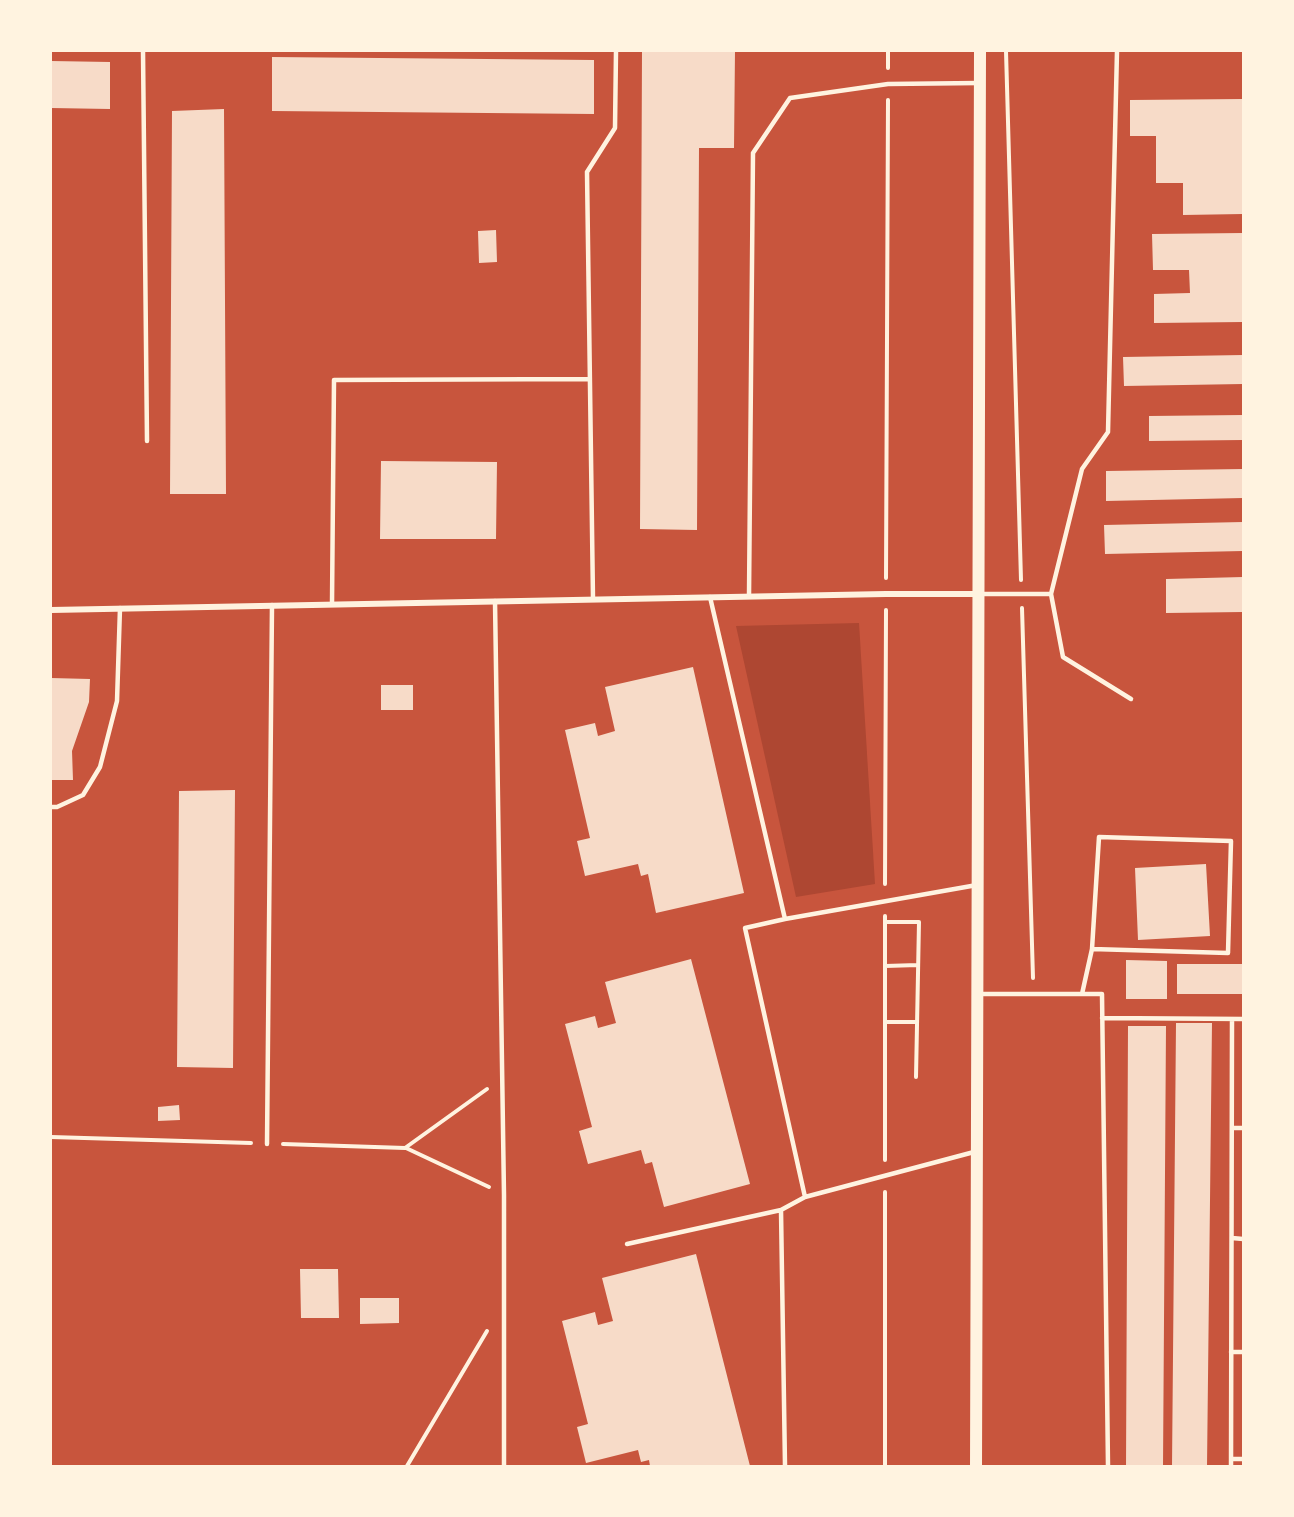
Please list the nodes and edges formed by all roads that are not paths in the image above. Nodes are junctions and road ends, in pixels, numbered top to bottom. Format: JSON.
{"nodes":[{"id":1,"x":143,"y":51,"type":"edge"},
{"id":2,"x":616,"y":51,"type":"edge"},
{"id":3,"x":980,"y":51,"type":"edge"},
{"id":4,"x":1117,"y":51,"type":"edge"},
{"id":5,"x":980,"y":83,"type":"junction"},
{"id":6,"x":590,"y":379,"type":"junction"},
{"id":7,"x":147,"y":441,"type":"dead end"},
{"id":8,"x":978,"y":594,"type":"junction"},
{"id":9,"x":1051,"y":594,"type":"junction"},
{"id":10,"x":750,"y":596,"type":"junction"},
{"id":11,"x":710,"y":597,"type":"junction"},
{"id":12,"x":593,"y":599,"type":"junction"},
{"id":13,"x":495,"y":601,"type":"junction"},
{"id":14,"x":332,"y":604,"type":"junction"},
{"id":15,"x":272,"y":605,"type":"junction"},
{"id":16,"x":120,"y":608,"type":"junction"},
{"id":17,"x":51,"y":609,"type":"edge"},
{"id":18,"x":1131,"y":699,"type":"dead end"},
{"id":19,"x":51,"y":807,"type":"edge"},
{"id":20,"x":977,"y":884,"type":"junction"},
{"id":21,"x":785,"y":920,"type":"junction"},
{"id":22,"x":1092,"y":949,"type":"junction"},
{"id":23,"x":977,"y":994,"type":"junction"},
{"id":24,"x":1082,"y":994,"type":"junction"},
{"id":25,"x":1102,"y":1018,"type":"junction"},
{"id":26,"x":1232,"y":1019,"type":"junction"},
{"id":27,"x":1243,"y":1019,"type":"edge"},
{"id":28,"x":1232,"y":1128,"type":"junction"},
{"id":29,"x":1243,"y":1128,"type":"edge"},
{"id":30,"x":267,"y":1144,"type":"dead end"},
{"id":31,"x":977,"y":1151,"type":"junction"},
{"id":32,"x":805,"y":1197,"type":"junction"},
{"id":33,"x":781,"y":1210,"type":"junction"},
{"id":34,"x":1232,"y":1238,"type":"junction"},
{"id":35,"x":1243,"y":1239,"type":"edge"},
{"id":36,"x":627,"y":1244,"type":"dead end"},
{"id":37,"x":1231,"y":1352,"type":"junction"},
{"id":38,"x":1243,"y":1352,"type":"edge"},
{"id":39,"x":1231,"y":1459,"type":"junction"},
{"id":40,"x":1243,"y":1459,"type":"edge"},
{"id":41,"x":504,"y":1466,"type":"edge"},
{"id":42,"x":785,"y":1466,"type":"edge"},
{"id":43,"x":976,"y":1466,"type":"edge"},
{"id":44,"x":1108,"y":1466,"type":"edge"},
{"id":45,"x":1231,"y":1466,"type":"edge"}],
"edges":[{"from":1,"to":7,"type":"lane"},
{"from":2,"to":6,"type":"lane"},
{"from":3,"to":5,"type":"main road"},
{"from":4,"to":9,"type":"lane"},
{"from":5,"to":8,"type":"main road"},
{"from":5,"to":10,"type":"lane"},
{"from":6,"to":12,"type":"lane"},
{"from":6,"to":14,"type":"lane"},
{"from":8,"to":9,"type":"lane"},
{"from":8,"to":10,"type":"street"},
{"from":8,"to":20,"type":"main road"},
{"from":9,"to":18,"type":"lane"},
{"from":10,"to":11,"type":"street"},
{"from":11,"to":12,"type":"street"},
{"from":11,"to":21,"type":"lane"},
{"from":12,"to":13,"type":"street"},
{"from":13,"to":14,"type":"street"},
{"from":13,"to":41,"type":"lane"},
{"from":14,"to":15,"type":"street"},
{"from":15,"to":16,"type":"street"},
{"from":15,"to":30,"type":"lane"},
{"from":16,"to":17,"type":"street"},
{"from":16,"to":19,"type":"lane"},
{"from":20,"to":21,"type":"lane"},
{"from":20,"to":23,"type":"main road"},
{"from":21,"to":32,"type":"lane"},
{"from":22,"to":22,"type":"lane"},
{"from":22,"to":24,"type":"lane"},
{"from":23,"to":24,"type":"lane"},
{"from":23,"to":31,"type":"main road"},
{"from":24,"to":25,"type":"lane"},
{"from":25,"to":26,"type":"lane"},
{"from":25,"to":44,"type":"lane"},
{"from":26,"to":27,"type":"lane"},
{"from":26,"to":28,"type":"lane"},
{"from":28,"to":29,"type":"lane"},
{"from":28,"to":34,"type":"lane"},
{"from":31,"to":32,"type":"lane"},
{"from":31,"to":43,"type":"main road"},
{"from":32,"to":33,"type":"lane"},
{"from":33,"to":36,"type":"lane"},
{"from":33,"to":42,"type":"lane"},
{"from":34,"to":35,"type":"lane"},
{"from":34,"to":37,"type":"lane"},
{"from":37,"to":38,"type":"lane"},
{"from":37,"to":39,"type":"lane"},
{"from":39,"to":40,"type":"lane"},
{"from":39,"to":45,"type":"lane"}]}
